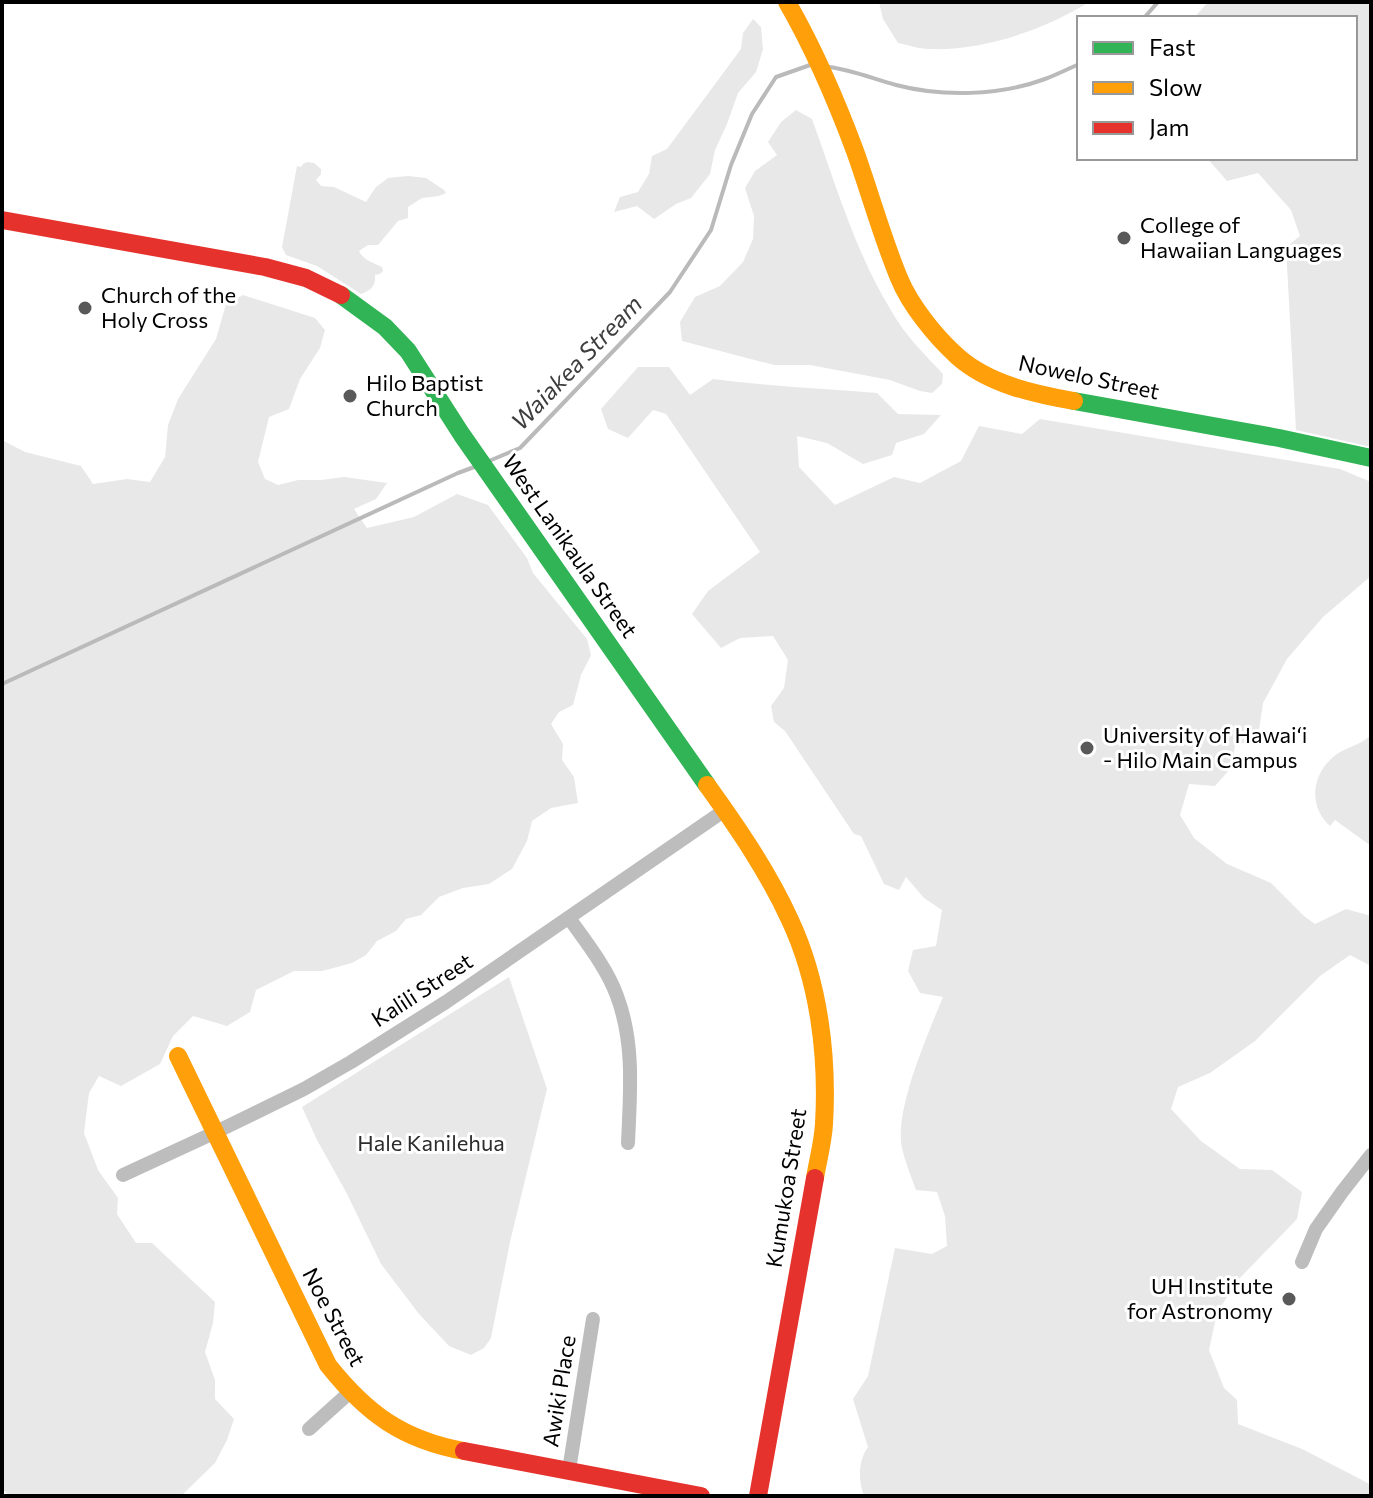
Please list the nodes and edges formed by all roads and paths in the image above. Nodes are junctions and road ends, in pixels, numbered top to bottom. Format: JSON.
{"nodes":[{"id":1,"x":787,"y":2,"type":"edge"},
{"id":2,"x":2,"y":220,"type":"edge"},
{"id":3,"x":1371,"y":458,"type":"edge"},
{"id":4,"x":725,"y":810,"type":"junction"},
{"id":5,"x":569,"y":918,"type":"junction"},
{"id":6,"x":178,"y":1056,"type":"dead end"},
{"id":7,"x":216,"y":1132,"type":"junction"},
{"id":8,"x":628,"y":1143,"type":"dead end"},
{"id":9,"x":1371,"y":1155,"type":"edge"},
{"id":10,"x":123,"y":1175,"type":"dead end"},
{"id":11,"x":1302,"y":1262,"type":"dead end"},
{"id":12,"x":593,"y":1319,"type":"dead end"},
{"id":13,"x":349,"y":1393,"type":"junction"},
{"id":14,"x":309,"y":1429,"type":"dead end"},
{"id":15,"x":569,"y":1470,"type":"junction"},
{"id":16,"x":701,"y":1496,"type":"edge"},
{"id":17,"x":758,"y":1496,"type":"edge"}],
"edges":[{"from":1,"to":3,"type":"street","name":"Nowelo Street"},
{"from":2,"to":4,"type":"street","name":"West Lanikaula Street"},
{"from":4,"to":5,"type":"street","name":"Kalili Street"},
{"from":4,"to":17,"type":"street","name":"Kumukoa Street"},
{"from":5,"to":7,"type":"street","name":"Kalili Street"},
{"from":5,"to":8,"type":"street"},
{"from":6,"to":7,"type":"street","name":"Noe Street"},
{"from":7,"to":10,"type":"street","name":"Kalili Street"},
{"from":7,"to":13,"type":"street","name":"Noe Street"},
{"from":9,"to":11,"type":"street"},
{"from":12,"to":15,"type":"street","name":"Awiki Place"},
{"from":13,"to":14,"type":"street"},
{"from":13,"to":15,"type":"street","name":"Noe Street"},
{"from":15,"to":16,"type":"street","name":"Noe Street"}]}
